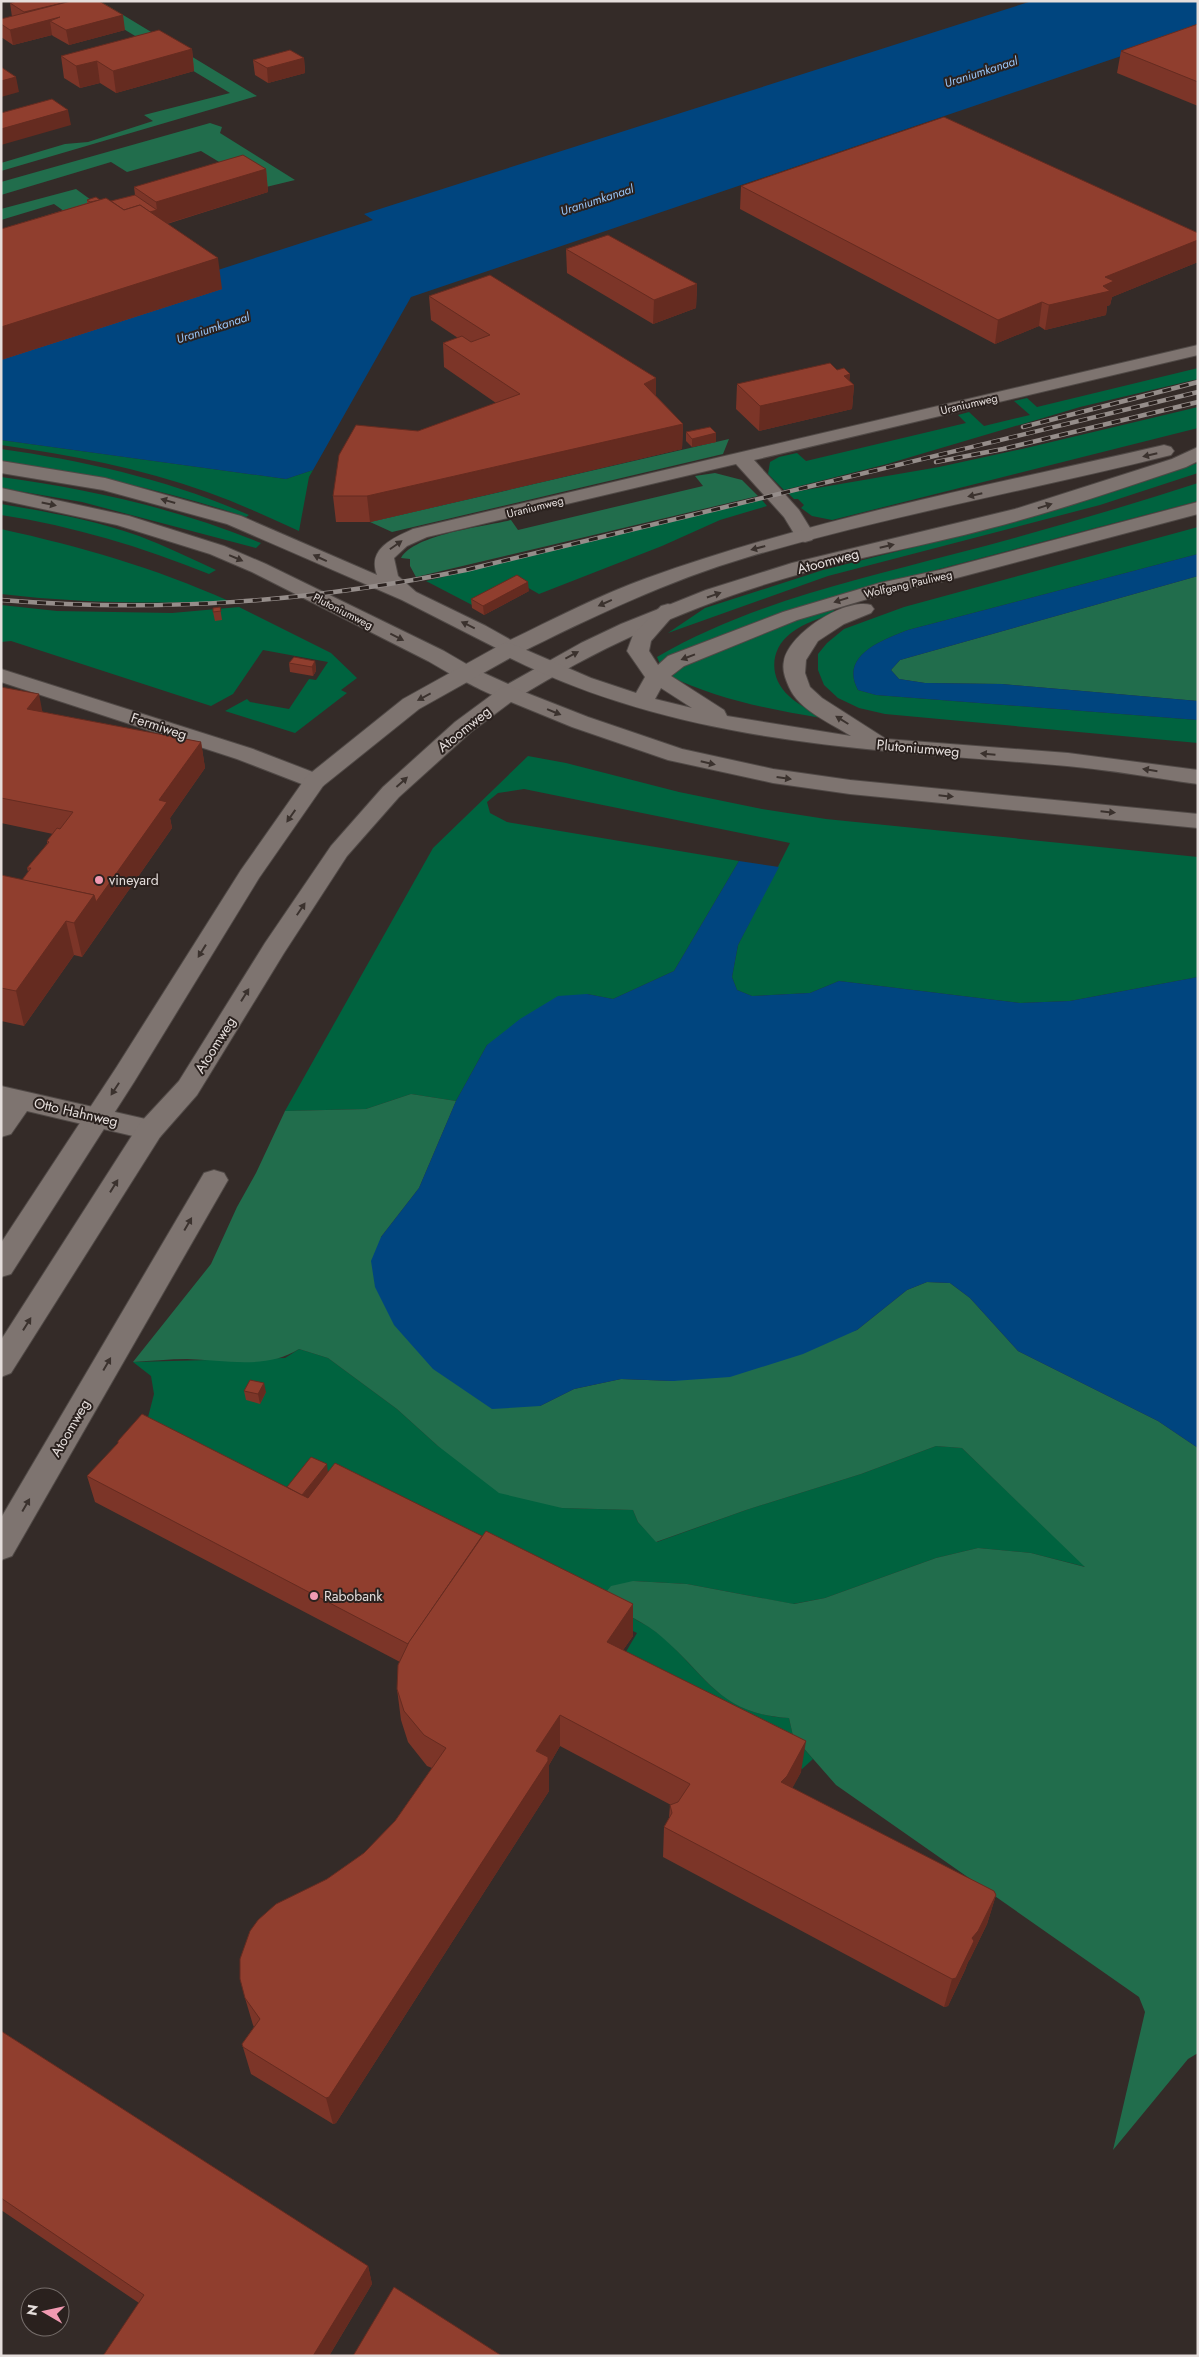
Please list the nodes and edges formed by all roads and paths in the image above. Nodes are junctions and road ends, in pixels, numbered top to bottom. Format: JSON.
{"nodes":[{"id":1,"x":1198,"y":350,"type":"edge"},
{"id":2,"x":1198,"y":444,"type":"edge"},
{"id":3,"x":1198,"y":454,"type":"edge"},
{"id":4,"x":740,"y":457,"type":"junction"},
{"id":5,"x":1,"y":468,"type":"edge"},
{"id":6,"x":1,"y":494,"type":"edge"},
{"id":7,"x":1198,"y":508,"type":"edge"},
{"id":8,"x":1198,"y":519,"type":"edge"},
{"id":9,"x":805,"y":536,"type":"junction"},
{"id":10,"x":408,"y":596,"type":"junction"},
{"id":11,"x":668,"y":610,"type":"junction"},
{"id":12,"x":510,"y":650,"type":"junction"},
{"id":13,"x":547,"y":669,"type":"junction"},
{"id":14,"x":467,"y":674,"type":"junction"},
{"id":15,"x":1,"y":675,"type":"edge"},
{"id":16,"x":656,"y":677,"type":"junction"},
{"id":17,"x":509,"y":693,"type":"junction"},
{"id":18,"x":641,"y":703,"type":"junction"},
{"id":19,"x":725,"y":722,"type":"junction"},
{"id":20,"x":884,"y":745,"type":"junction"},
{"id":21,"x":676,"y":755,"type":"junction"},
{"id":22,"x":1198,"y":777,"type":"edge"},
{"id":23,"x":315,"y":781,"type":"junction"},
{"id":24,"x":1198,"y":821,"type":"edge"},
{"id":25,"x":11,"y":1097,"type":"edge"},
{"id":26,"x":97,"y":1117,"type":"junction"},
{"id":27,"x":1,"y":1128,"type":"edge"},
{"id":28,"x":150,"y":1130,"type":"junction"},
{"id":29,"x":214,"y":1180,"type":"dead end"},
{"id":30,"x":1,"y":1266,"type":"edge"},
{"id":31,"x":1,"y":1365,"type":"edge"},
{"id":32,"x":1,"y":1547,"type":"edge"}],
"edges":[{"from":1,"to":4,"type":"street","name":"Uraniumweg"},
{"from":2,"to":9,"type":"street","one_way":true},
{"from":11,"to":3,"type":"street","name":"Atoomweg","one_way":true},
{"from":4,"to":9,"type":"street"},
{"from":10,"to":4,"type":"street","name":"Uraniumweg","one_way":true},
{"from":10,"to":5,"type":"street","name":"Plutoniumweg","one_way":true},
{"from":6,"to":14,"type":"street","name":"Plutoniumweg","one_way":true},
{"from":7,"to":16,"type":"street","name":"Wolfgang Pauliweg","one_way":true},
{"from":20,"to":8,"type":"street","name":"Wolfgang Pauliweg","one_way":true},
{"from":9,"to":12,"type":"street","one_way":true},
{"from":12,"to":10,"type":"street","name":"Plutoniumweg","one_way":true},
{"from":13,"to":11,"type":"street","name":"Atoomweg","one_way":true},
{"from":11,"to":16,"type":"street"},
{"from":12,"to":13,"type":"street","name":"Plutoniumweg"},
{"from":12,"to":14,"type":"street"},
{"from":13,"to":17,"type":"street","name":"Atoomweg"},
{"from":13,"to":18,"type":"street","name":"Plutoniumweg"},
{"from":14,"to":17,"type":"street","name":"Plutoniumweg"},
{"from":14,"to":23,"type":"street","one_way":true},
{"from":15,"to":23,"type":"street","name":"Fermiweg"},
{"from":16,"to":18,"type":"street","name":"Wolfgang Pauliweg"},
{"from":16,"to":19,"type":"street"},
{"from":17,"to":21,"type":"street","name":"Plutoniumweg","one_way":true},
{"from":28,"to":17,"type":"street","name":"Atoomweg","one_way":true},
{"from":18,"to":19,"type":"street","name":"Plutoniumweg"},
{"from":18,"to":21,"type":"street","name":"Plutoniumweg"},
{"from":19,"to":20,"type":"street","name":"Plutoniumweg"},
{"from":22,"to":20,"type":"street","name":"Plutoniumweg","one_way":true},
{"from":21,"to":24,"type":"street","name":"Plutoniumweg","one_way":true},
{"from":23,"to":26,"type":"street","one_way":true},
{"from":25,"to":26,"type":"street","name":"Otto Hahnweg"},
{"from":25,"to":27,"type":"street"},
{"from":26,"to":28,"type":"street","name":"Otto Hahnweg"},
{"from":26,"to":30,"type":"street"},
{"from":31,"to":28,"type":"street","name":"Atoomweg","one_way":true},
{"from":32,"to":29,"type":"street","name":"Atoomweg","one_way":true}]}
